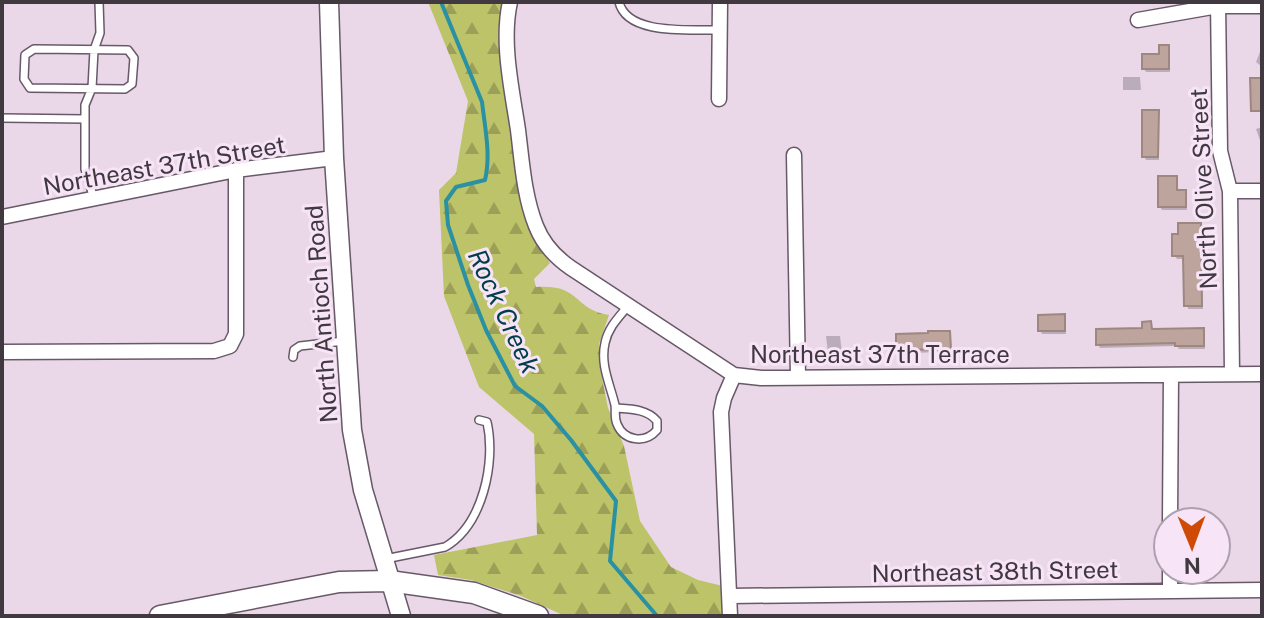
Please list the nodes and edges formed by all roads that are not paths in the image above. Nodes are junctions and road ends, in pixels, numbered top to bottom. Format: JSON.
{"nodes":[{"id":1,"x":99,"y":2,"type":"edge"},
{"id":2,"x":329,"y":2,"type":"edge"},
{"id":3,"x":510,"y":2,"type":"edge"},
{"id":4,"x":619,"y":2,"type":"edge"},
{"id":5,"x":720,"y":2,"type":"edge"},
{"id":6,"x":1218,"y":4,"type":"edge"},
{"id":7,"x":1262,"y":6,"type":"edge"},
{"id":8,"x":1138,"y":20,"type":"dead end"},
{"id":9,"x":719,"y":30,"type":"junction"},
{"id":10,"x":94,"y":50,"type":"junction"},
{"id":11,"x":92,"y":88,"type":"junction"},
{"id":12,"x":719,"y":99,"type":"dead end"},
{"id":13,"x":2,"y":118,"type":"edge"},
{"id":14,"x":85,"y":119,"type":"junction"},
{"id":15,"x":794,"y":155,"type":"dead end"},
{"id":16,"x":334,"y":158,"type":"junction"},
{"id":17,"x":236,"y":170,"type":"junction"},
{"id":18,"x":1230,"y":191,"type":"junction"},
{"id":19,"x":1262,"y":191,"type":"edge"},
{"id":20,"x":94,"y":199,"type":"junction"},
{"id":21,"x":2,"y":217,"type":"edge"},
{"id":22,"x":628,"y":306,"type":"junction"},
{"id":23,"x":346,"y":341,"type":"junction"},
{"id":24,"x":2,"y":352,"type":"edge"},
{"id":25,"x":293,"y":357,"type":"dead end"},
{"id":26,"x":1232,"y":374,"type":"junction"},
{"id":27,"x":1262,"y":374,"type":"edge"},
{"id":28,"x":734,"y":375,"type":"junction"},
{"id":29,"x":1171,"y":375,"type":"junction"},
{"id":30,"x":798,"y":377,"type":"junction"},
{"id":31,"x":616,"y":408,"type":"junction"},
{"id":32,"x":479,"y":420,"type":"dead end"},
{"id":33,"x":1170,"y":506,"type":"edge"},
{"id":34,"x":383,"y":560,"type":"junction"},
{"id":35,"x":389,"y":581,"type":"junction"},
{"id":36,"x":1170,"y":586,"type":"edge"},
{"id":37,"x":1262,"y":590,"type":"edge"},
{"id":38,"x":1170,"y":591,"type":"junction"},
{"id":39,"x":730,"y":596,"type":"junction"},
{"id":40,"x":160,"y":616,"type":"edge"},
{"id":41,"x":401,"y":616,"type":"edge"},
{"id":42,"x":538,"y":616,"type":"edge"},
{"id":43,"x":730,"y":616,"type":"edge"}],
"edges":[{"from":1,"to":10,"type":"lane"},
{"from":2,"to":16,"type":"street","name":"North Antioch Road"},
{"from":3,"to":22,"type":"street","name":"Northeast 37th Terrace"},
{"from":4,"to":9,"type":"lane"},
{"from":5,"to":9,"type":"street"},
{"from":6,"to":7,"type":"street"},
{"from":6,"to":8,"type":"street"},
{"from":6,"to":18,"type":"street","name":"North Olive Street"},
{"from":9,"to":12,"type":"street"},
{"from":10,"to":11,"type":"lane"},
{"from":10,"to":11,"type":"lane"},
{"from":10,"to":11,"type":"lane"},
{"from":11,"to":14,"type":"lane"},
{"from":13,"to":14,"type":"lane"},
{"from":14,"to":20,"type":"lane"},
{"from":15,"to":30,"type":"street"},
{"from":16,"to":17,"type":"street","name":"Northeast 37th Street"},
{"from":16,"to":23,"type":"street","name":"North Antioch Road"},
{"from":17,"to":20,"type":"street","name":"Northeast 37th Street"},
{"from":17,"to":24,"type":"street"},
{"from":18,"to":19,"type":"street"},
{"from":18,"to":26,"type":"street","name":"North Olive Street"},
{"from":20,"to":21,"type":"street","name":"Northeast 37th Street"},
{"from":22,"to":28,"type":"street","name":"Northeast 37th Terrace"},
{"from":22,"to":31,"type":"lane"},
{"from":23,"to":25,"type":"lane"},
{"from":23,"to":34,"type":"street","name":"North Antioch Road"},
{"from":26,"to":27,"type":"street","name":"Northeast 37th Terrace"},
{"from":26,"to":29,"type":"street","name":"Northeast 37th Terrace"},
{"from":28,"to":30,"type":"street","name":"Northeast 37th Terrace"},
{"from":28,"to":39,"type":"street"},
{"from":29,"to":30,"type":"street","name":"Northeast 37th Terrace"},
{"from":29,"to":33,"type":"street"},
{"from":31,"to":31,"type":"lane"},
{"from":32,"to":34,"type":"lane"},
{"from":34,"to":35,"type":"street","name":"North Antioch Road"},
{"from":35,"to":40,"type":"main road"},
{"from":35,"to":41,"type":"street","name":"North Antioch Road"},
{"from":35,"to":42,"type":"main road"},
{"from":36,"to":38,"type":"street"},
{"from":37,"to":38,"type":"street","name":"Northeast 38th Street"},
{"from":38,"to":39,"type":"street","name":"Northeast 38th Street"},
{"from":39,"to":43,"type":"street"}]}
